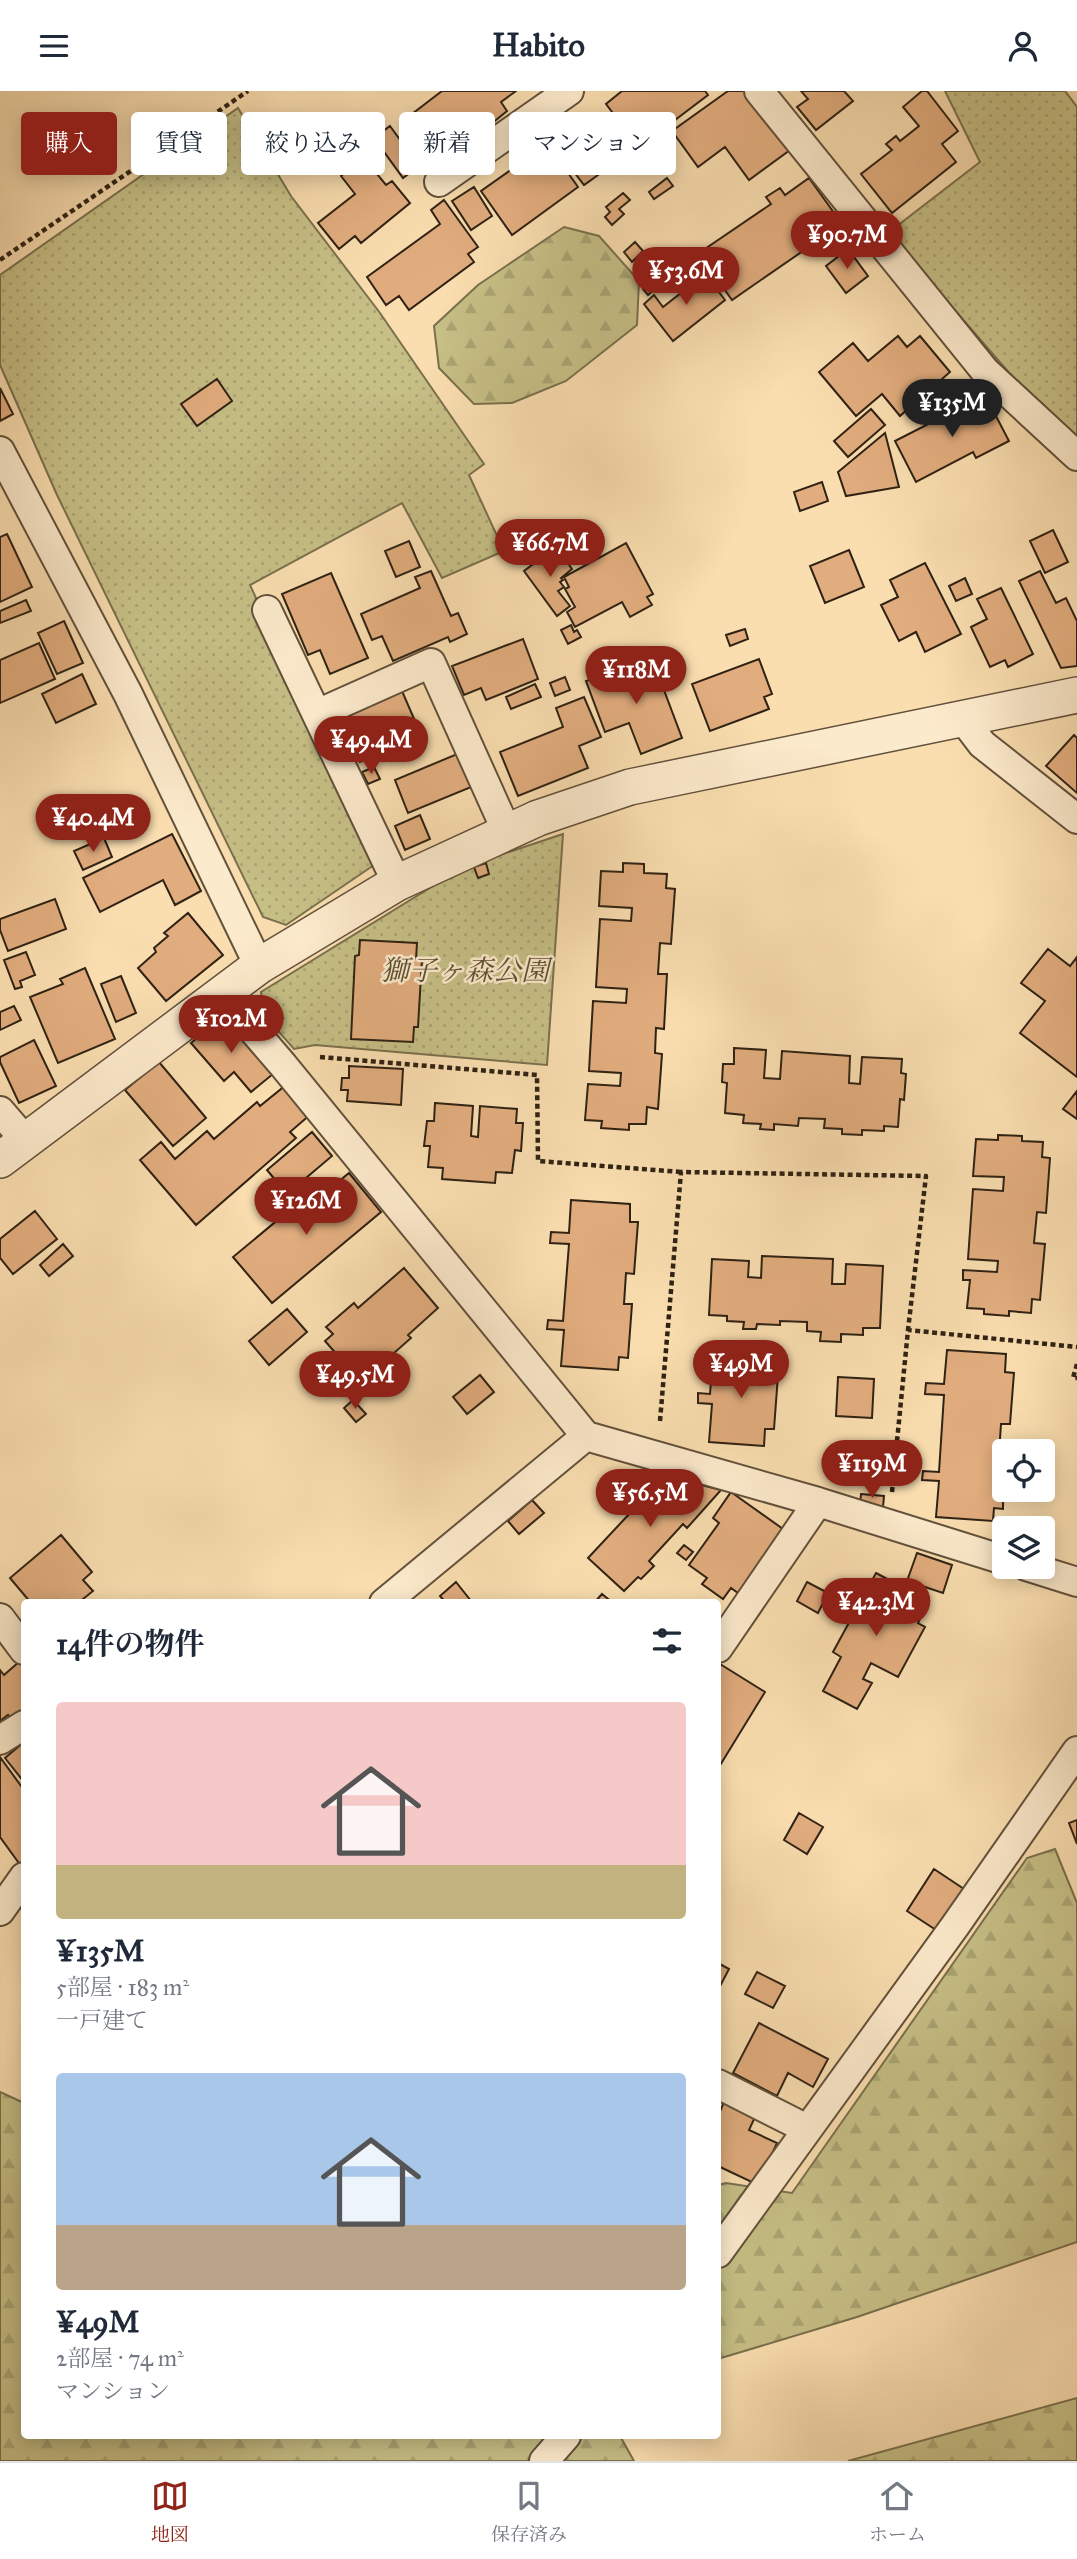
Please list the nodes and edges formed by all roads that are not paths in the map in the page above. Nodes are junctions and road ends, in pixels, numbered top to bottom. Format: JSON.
{"nodes":[{"id":1,"x":569,"y":91,"type":"edge"},
{"id":2,"x":758,"y":91,"type":"edge"},
{"id":3,"x":439,"y":182,"type":"dead end"},
{"id":4,"x":0,"y":450,"type":"edge"},
{"id":5,"x":1077,"y":456,"type":"edge"},
{"id":6,"x":267,"y":610,"type":"dead end"},
{"id":7,"x":1077,"y":695,"type":"edge"},
{"id":8,"x":317,"y":715,"type":"junction"},
{"id":9,"x":963,"y":719,"type":"junction"},
{"id":10,"x":1077,"y":819,"type":"edge"},
{"id":11,"x":507,"y":832,"type":"junction"},
{"id":12,"x":397,"y":883,"type":"junction"},
{"id":13,"x":259,"y":966,"type":"junction"},
{"id":14,"x":222,"y":994,"type":"junction"},
{"id":15,"x":0,"y":1111,"type":"edge"},
{"id":16,"x":12,"y":1150,"type":"edge"},
{"id":17,"x":586,"y":1436,"type":"junction"},
{"id":18,"x":818,"y":1502,"type":"junction"},
{"id":19,"x":992,"y":1556,"type":"edge"},
{"id":20,"x":1055,"y":1575,"type":"edge"},
{"id":21,"x":1077,"y":1582,"type":"edge"},
{"id":22,"x":389,"y":1599,"type":"edge"},
{"id":23,"x":0,"y":1618,"type":"edge"},
{"id":24,"x":721,"y":1644,"type":"edge"},
{"id":25,"x":21,"y":1646,"type":"edge"},
{"id":26,"x":21,"y":1727,"type":"edge"},
{"id":27,"x":0,"y":1740,"type":"edge"},
{"id":28,"x":1077,"y":1751,"type":"edge"},
{"id":29,"x":21,"y":1881,"type":"edge"},
{"id":30,"x":0,"y":1911,"type":"edge"},
{"id":31,"x":721,"y":2086,"type":"edge"},
{"id":32,"x":807,"y":2129,"type":"junction"},
{"id":33,"x":721,"y":2249,"type":"edge"},
{"id":34,"x":563,"y":2439,"type":"edge"},
{"id":35,"x":544,"y":2461,"type":"edge"}],
"edges":[{"from":1,"to":3,"type":"street"},
{"from":2,"to":5,"type":"street"},
{"from":4,"to":13,"type":"street"},
{"from":6,"to":8,"type":"street"},
{"from":7,"to":9,"type":"street"},
{"from":8,"to":11,"type":"street"},
{"from":8,"to":12,"type":"street"},
{"from":9,"to":10,"type":"street"},
{"from":9,"to":11,"type":"street"},
{"from":11,"to":12,"type":"street"},
{"from":12,"to":13,"type":"street"},
{"from":13,"to":14,"type":"street"},
{"from":14,"to":16,"type":"street"},
{"from":14,"to":17,"type":"street"},
{"from":15,"to":16,"type":"street"},
{"from":17,"to":18,"type":"street"},
{"from":17,"to":22,"type":"street"},
{"from":18,"to":19,"type":"street"},
{"from":18,"to":24,"type":"street"},
{"from":20,"to":21,"type":"street"},
{"from":23,"to":25,"type":"street"},
{"from":26,"to":27,"type":"street"},
{"from":28,"to":32,"type":"street"},
{"from":29,"to":30,"type":"street"},
{"from":31,"to":32,"type":"street"},
{"from":32,"to":33,"type":"street"},
{"from":34,"to":35,"type":"street"}]}
